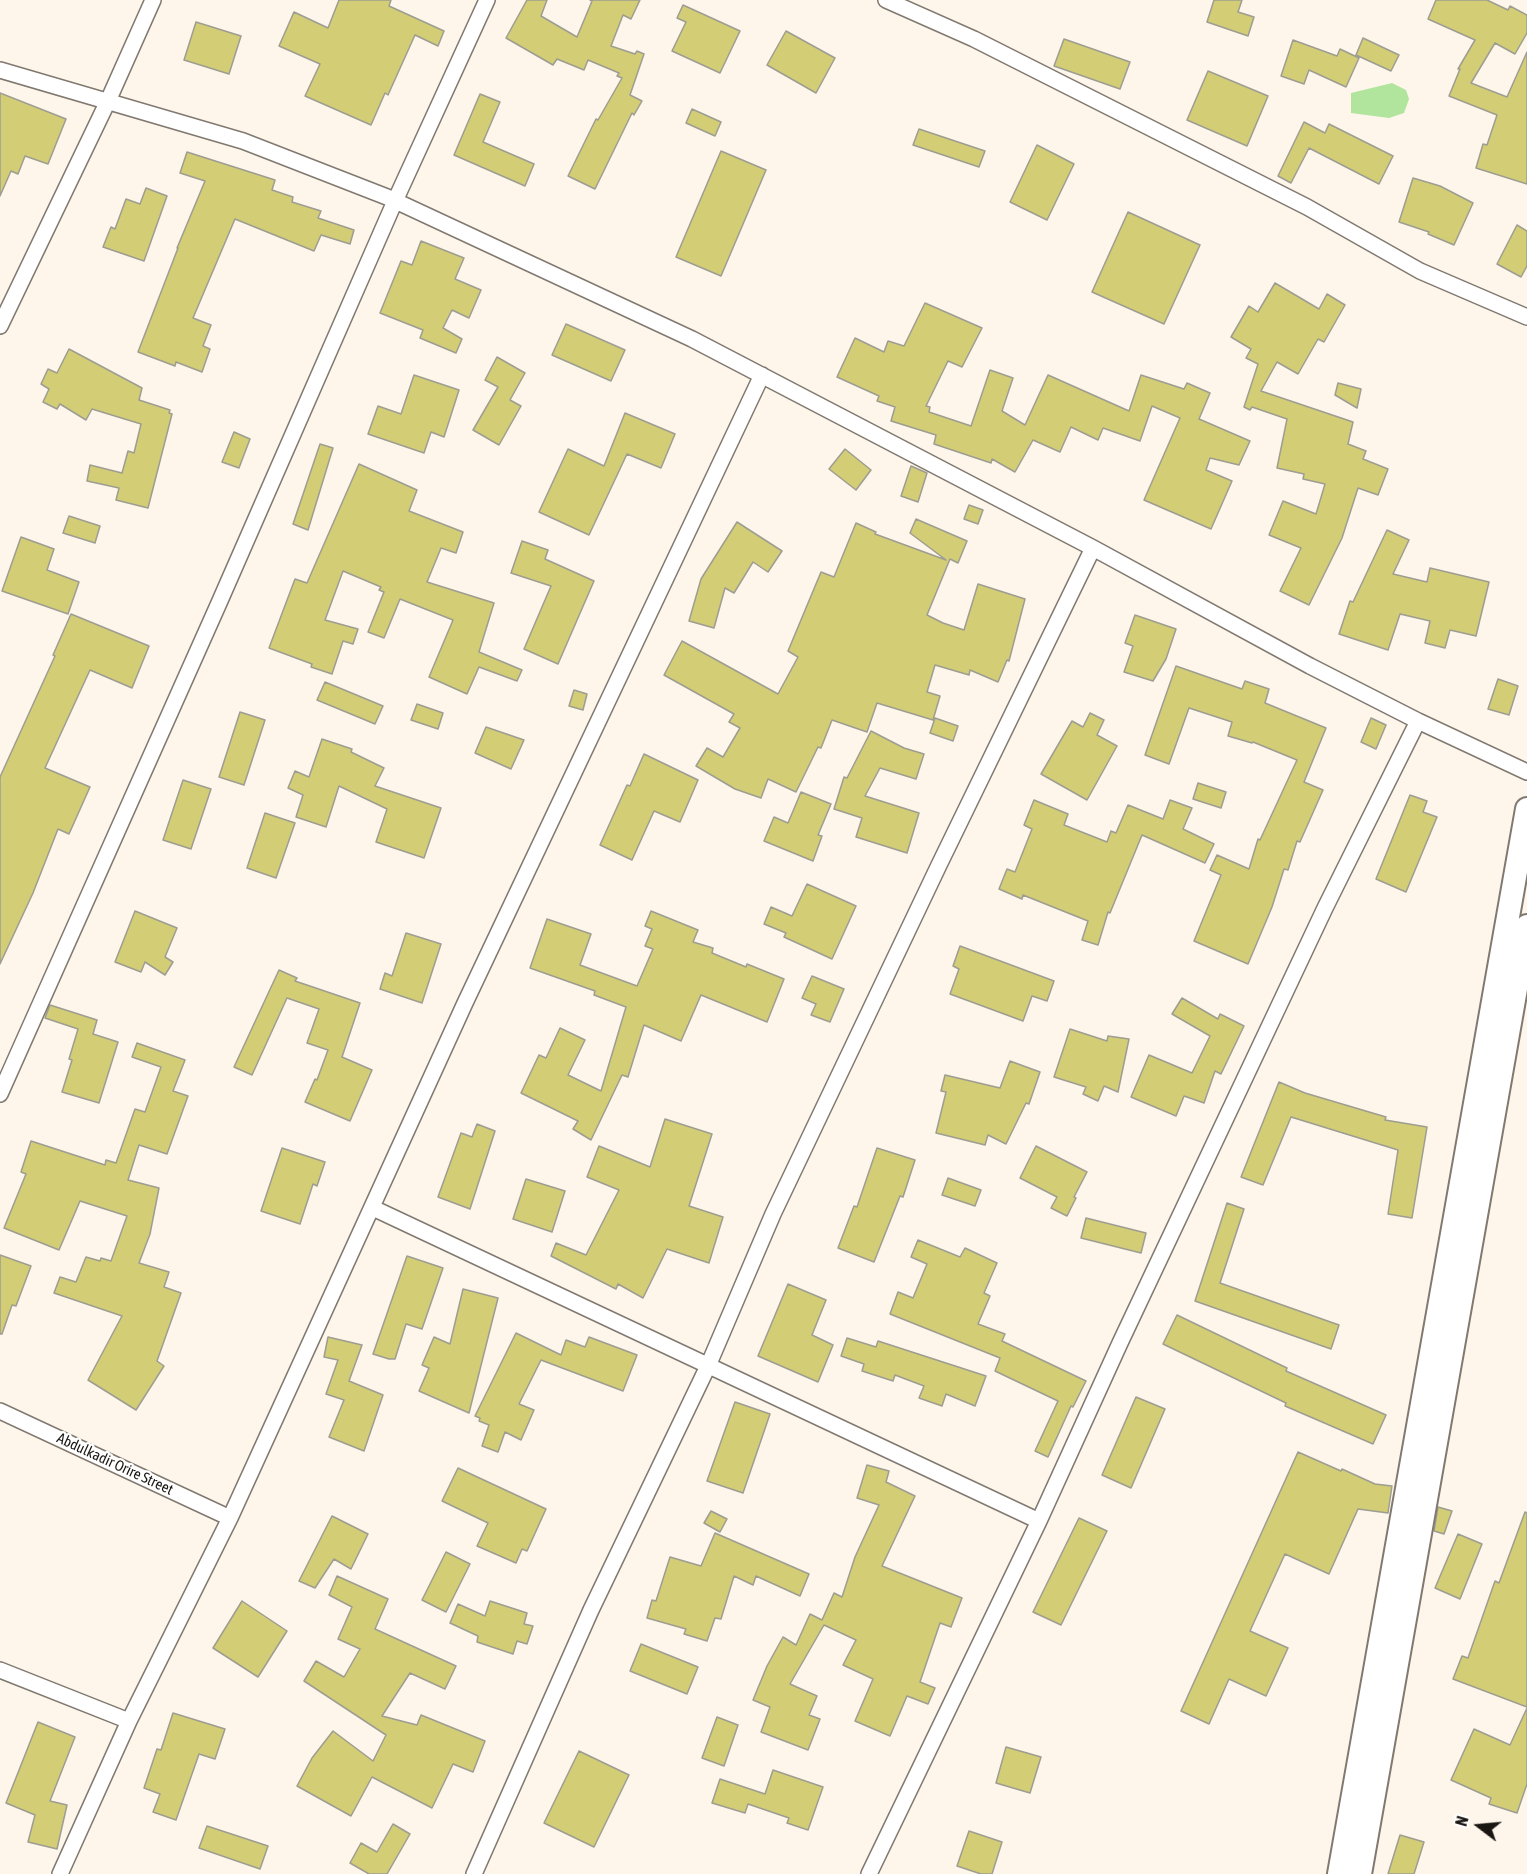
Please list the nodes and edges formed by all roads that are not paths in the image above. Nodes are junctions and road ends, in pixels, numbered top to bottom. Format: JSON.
{"nodes":[{"id":1,"x":153,"y":0,"type":"edge"},
{"id":2,"x":487,"y":0,"type":"edge"},
{"id":3,"x":886,"y":0,"type":"edge"},
{"id":4,"x":0,"y":70,"type":"edge"},
{"id":5,"x":108,"y":101,"type":"junction"},
{"id":6,"x":395,"y":201,"type":"junction"},
{"id":7,"x":1527,"y":316,"type":"edge"},
{"id":8,"x":0,"y":326,"type":"edge"},
{"id":9,"x":762,"y":375,"type":"junction"},
{"id":10,"x":1093,"y":548,"type":"junction"},
{"id":11,"x":1418,"y":721,"type":"junction"},
{"id":12,"x":1527,"y":772,"type":"edge"},
{"id":13,"x":1527,"y":809,"type":"edge"},
{"id":14,"x":1527,"y":926,"type":"edge"},
{"id":15,"x":0,"y":1094,"type":"edge"},
{"id":16,"x":373,"y":1208,"type":"junction"},
{"id":17,"x":708,"y":1366,"type":"junction"},
{"id":18,"x":0,"y":1410,"type":"edge"},
{"id":19,"x":230,"y":1518,"type":"junction"},
{"id":20,"x":1039,"y":1521,"type":"junction"},
{"id":21,"x":0,"y":1670,"type":"edge"},
{"id":22,"x":129,"y":1721,"type":"junction"},
{"id":23,"x":60,"y":1874,"type":"edge"},
{"id":24,"x":474,"y":1874,"type":"edge"},
{"id":25,"x":869,"y":1874,"type":"edge"},
{"id":26,"x":1339,"y":1874,"type":"edge"},
{"id":27,"x":1360,"y":1874,"type":"edge"}],
"edges":[{"from":1,"to":5,"type":"street"},
{"from":2,"to":6,"type":"street"},
{"from":3,"to":7,"type":"street"},
{"from":4,"to":5,"type":"street"},
{"from":5,"to":6,"type":"street"},
{"from":5,"to":8,"type":"street"},
{"from":6,"to":9,"type":"street"},
{"from":6,"to":15,"type":"street"},
{"from":9,"to":10,"type":"street"},
{"from":9,"to":16,"type":"street"},
{"from":10,"to":11,"type":"street"},
{"from":10,"to":17,"type":"street"},
{"from":11,"to":12,"type":"street"},
{"from":11,"to":20,"type":"street"},
{"from":13,"to":26,"type":"street"},
{"from":14,"to":27,"type":"street"},
{"from":16,"to":17,"type":"street"},
{"from":16,"to":19,"type":"street"},
{"from":17,"to":20,"type":"street"},
{"from":17,"to":24,"type":"street"},
{"from":18,"to":19,"type":"street","name":"Abdulkadir Orire Street"},
{"from":19,"to":22,"type":"street"},
{"from":20,"to":25,"type":"street"},
{"from":21,"to":22,"type":"street"},
{"from":22,"to":23,"type":"street"}]}
